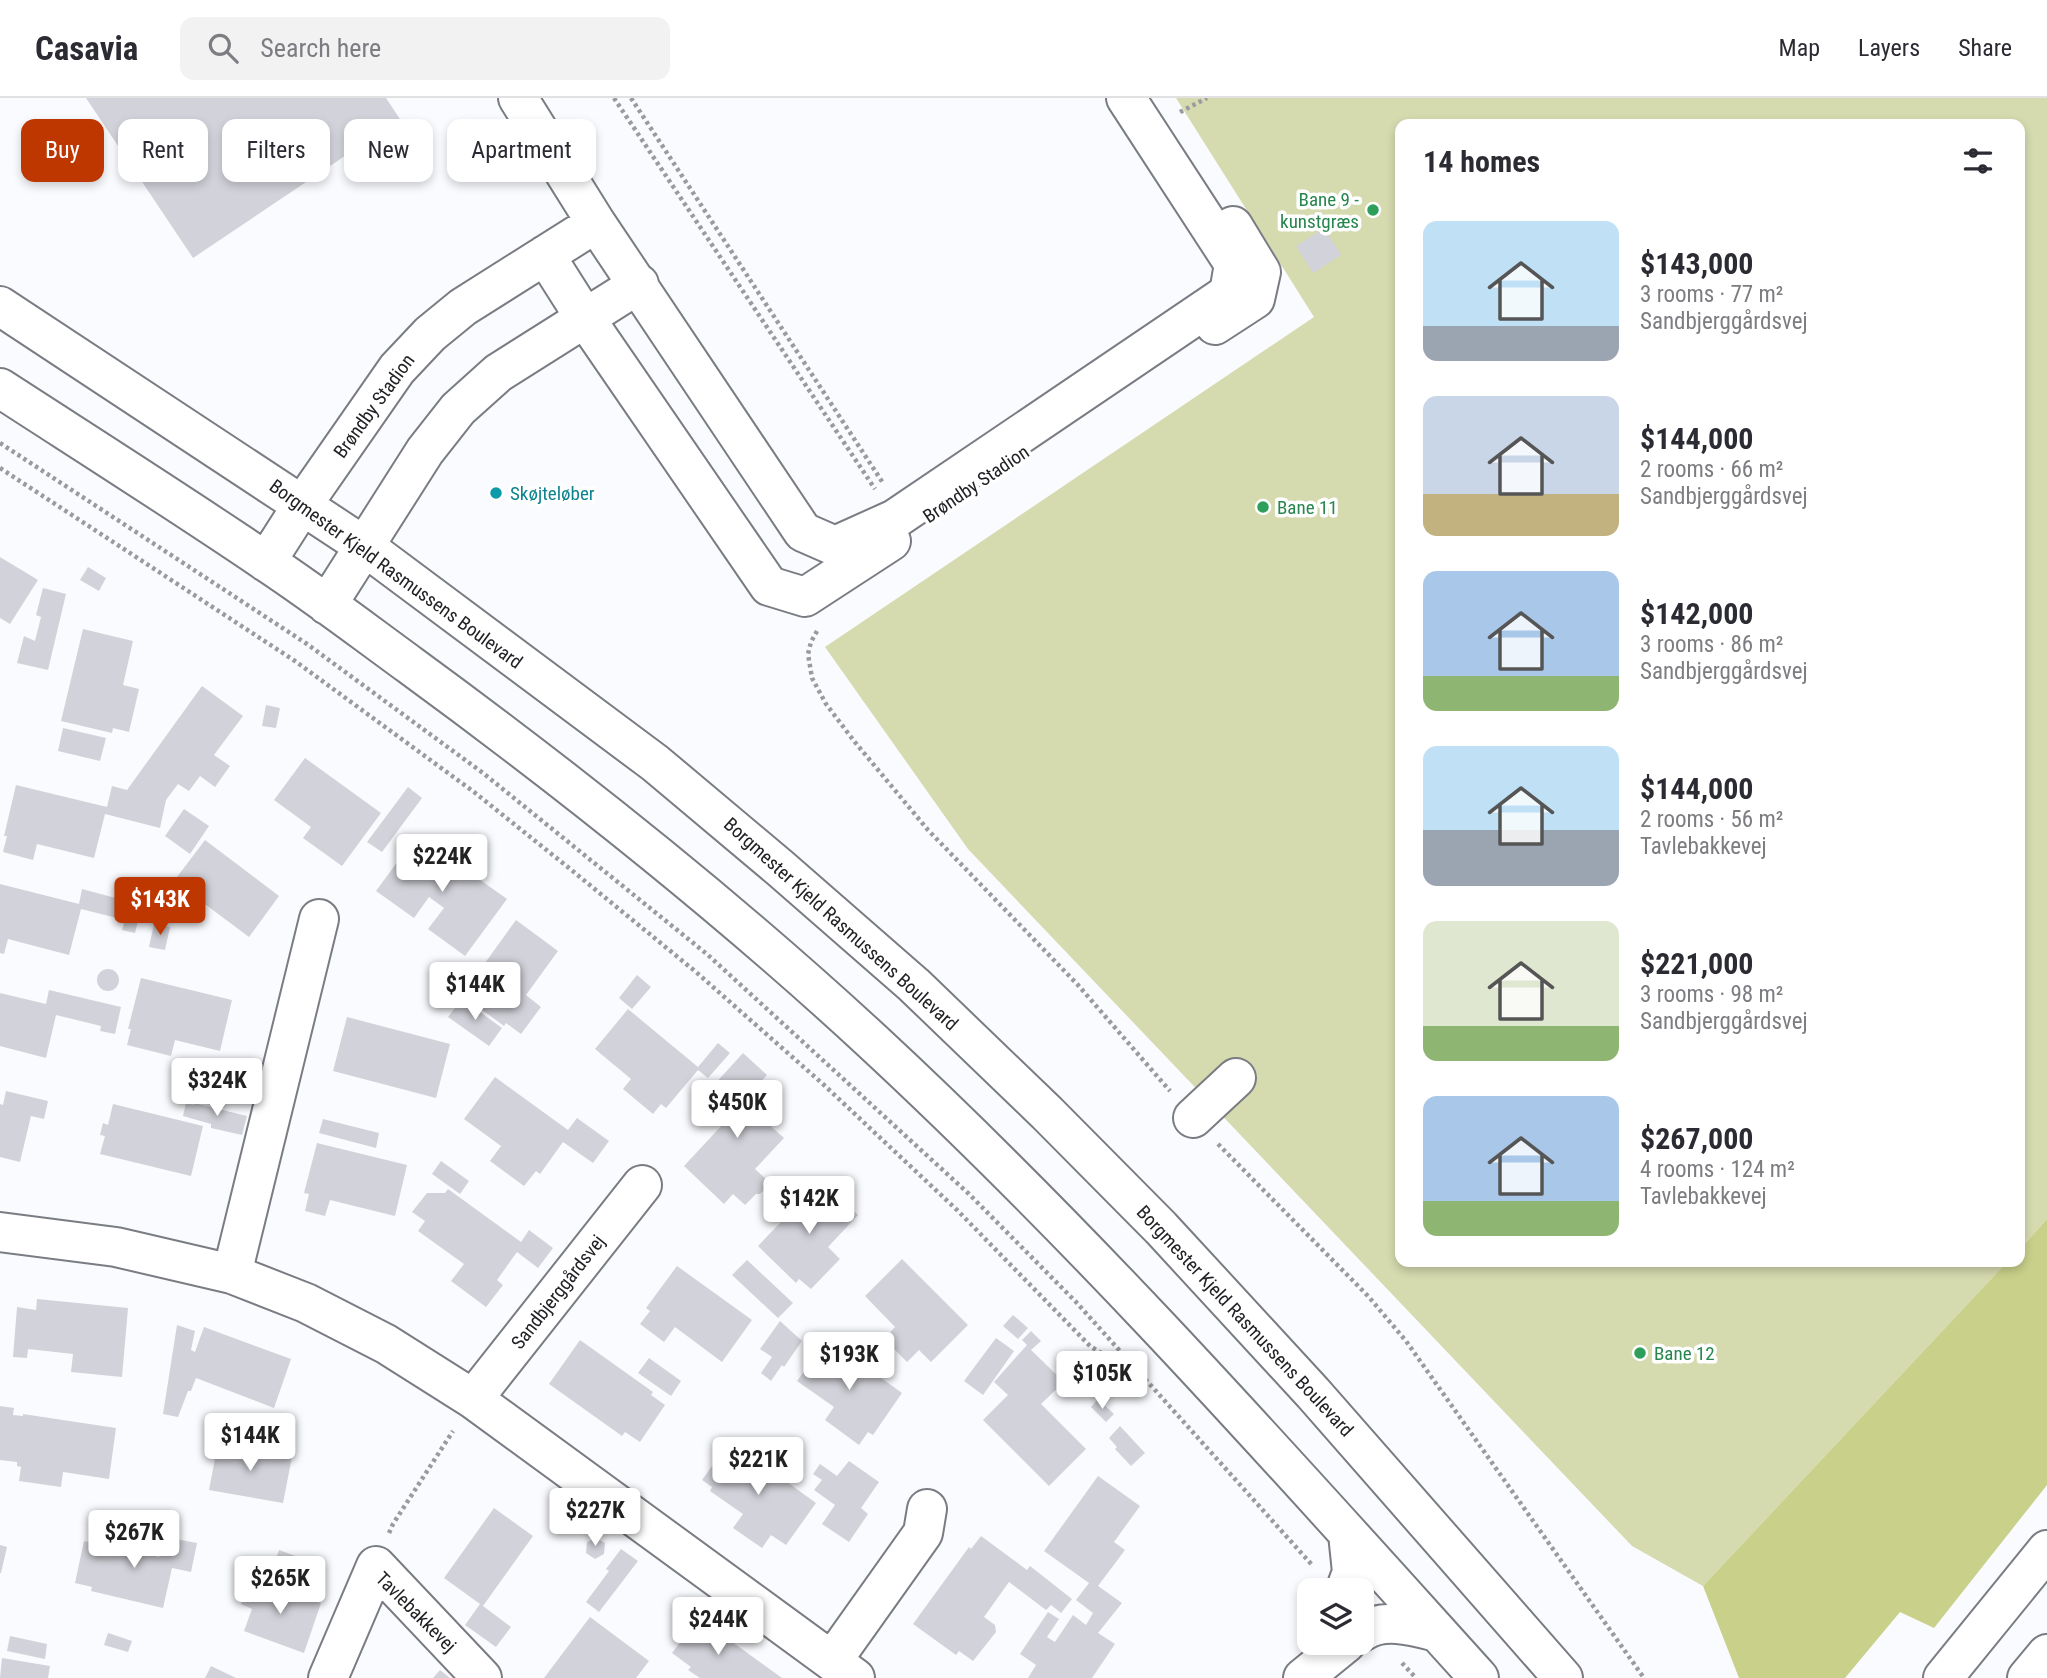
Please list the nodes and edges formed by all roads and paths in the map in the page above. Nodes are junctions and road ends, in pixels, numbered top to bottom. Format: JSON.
{"nodes":[{"id":1,"x":518,"y":98,"type":"edge"},
{"id":2,"x":614,"y":98,"type":"edge"},
{"id":3,"x":631,"y":98,"type":"edge"},
{"id":4,"x":1126,"y":98,"type":"edge"},
{"id":5,"x":1207,"y":98,"type":"edge"},
{"id":6,"x":1157,"y":109,"type":"edge"},
{"id":7,"x":596,"y":223,"type":"junction"},
{"id":8,"x":545,"y":255,"type":"junction"},
{"id":9,"x":639,"y":284,"type":"junction"},
{"id":10,"x":0,"y":306,"type":"edge"},
{"id":11,"x":585,"y":318,"type":"junction"},
{"id":12,"x":0,"y":388,"type":"edge"},
{"id":13,"x":0,"y":443,"type":"edge"},
{"id":14,"x":0,"y":468,"type":"edge"},
{"id":15,"x":888,"y":491,"type":"dead end"},
{"id":16,"x":882,"y":498,"type":"dead end"},
{"id":17,"x":303,"y":504,"type":"junction"},
{"id":18,"x":364,"y":546,"type":"junction"},
{"id":19,"x":266,"y":562,"type":"junction"},
{"id":20,"x":327,"y":605,"type":"junction"},
{"id":21,"x":319,"y":919,"type":"dead end"},
{"id":22,"x":1236,"y":1078,"type":"dead end"},
{"id":23,"x":1193,"y":1118,"type":"dead end"},
{"id":24,"x":642,"y":1185,"type":"dead end"},
{"id":25,"x":0,"y":1231,"type":"edge"},
{"id":26,"x":232,"y":1274,"type":"junction"},
{"id":27,"x":1150,"y":1383,"type":"junction"},
{"id":28,"x":473,"y":1399,"type":"junction"},
{"id":29,"x":927,"y":1509,"type":"dead end"},
{"id":30,"x":1348,"y":1534,"type":"junction"},
{"id":31,"x":2047,"y":1550,"type":"edge"},
{"id":32,"x":376,"y":1566,"type":"junction"},
{"id":33,"x":1329,"y":1578,"type":"edge"},
{"id":34,"x":1336,"y":1578,"type":"edge"},
{"id":35,"x":1374,"y":1627,"type":"edge"},
{"id":36,"x":1437,"y":1632,"type":"junction"},
{"id":37,"x":2047,"y":1654,"type":"edge"},
{"id":38,"x":1297,"y":1655,"type":"edge"},
{"id":39,"x":1331,"y":1655,"type":"edge"},
{"id":40,"x":843,"y":1670,"type":"edge"},
{"id":41,"x":328,"y":1678,"type":"edge"},
{"id":42,"x":481,"y":1678,"type":"edge"},
{"id":43,"x":1279,"y":1678,"type":"edge"},
{"id":44,"x":1303,"y":1678,"type":"edge"},
{"id":45,"x":1479,"y":1678,"type":"edge"},
{"id":46,"x":1563,"y":1678,"type":"edge"},
{"id":47,"x":1943,"y":1678,"type":"edge"},
{"id":48,"x":2027,"y":1678,"type":"edge"}],
"edges":[{"from":1,"to":7,"type":"main road","name":"Brøndby Stadion"},
{"from":2,"to":16,"type":"path"},
{"from":3,"to":15,"type":"path"},
{"from":4,"to":9,"type":"main road","name":"Brøndby Stadion"},
{"from":5,"to":6,"type":"path"},
{"from":6,"to":11,"type":"main road","name":"Brøndby Stadion"},
{"from":7,"to":8,"type":"main road","name":"Brøndby Stadion"},
{"from":7,"to":9,"type":"main road","name":"Brøndby Stadion"},
{"from":8,"to":11,"type":"main road","name":"Brøndby Stadion"},
{"from":8,"to":17,"type":"main road","name":"Brøndby Stadion"},
{"from":9,"to":11,"type":"main road"},
{"from":10,"to":17,"type":"main road","name":"Borgmester Kjeld Rasmussens Boulevard"},
{"from":11,"to":18,"type":"main road"},
{"from":12,"to":19,"type":"main road"},
{"from":13,"to":27,"type":"path"},
{"from":14,"to":27,"type":"path"},
{"from":17,"to":18,"type":"main road","name":"Borgmester Kjeld Rasmussens Boulevard"},
{"from":17,"to":19,"type":"main road","name":"Brøndby Stadion"},
{"from":18,"to":20,"type":"main road"},
{"from":18,"to":46,"type":"main road","name":"Borgmester Kjeld Rasmussens Boulevard"},
{"from":19,"to":20,"type":"main road"},
{"from":20,"to":30,"type":"main road"},
{"from":21,"to":26,"type":"main road"},
{"from":22,"to":23,"type":"main road"},
{"from":24,"to":28,"type":"main road","name":"Sandbjerggårdsvej"},
{"from":25,"to":26,"type":"main road"},
{"from":26,"to":28,"type":"main road"},
{"from":27,"to":33,"type":"path"},
{"from":28,"to":32,"type":"path"},
{"from":28,"to":40,"type":"main road"},
{"from":29,"to":40,"type":"main road"},
{"from":30,"to":34,"type":"main road"},
{"from":30,"to":36,"type":"main road"},
{"from":31,"to":47,"type":"main road"},
{"from":32,"to":41,"type":"main road","name":"Tavlebakkevej"},
{"from":32,"to":42,"type":"main road","name":"Tavlebakkevej"},
{"from":35,"to":36,"type":"main road"},
{"from":36,"to":45,"type":"main road"},
{"from":37,"to":48,"type":"main road"},
{"from":38,"to":43,"type":"main road"},
{"from":39,"to":44,"type":"main road"}]}
